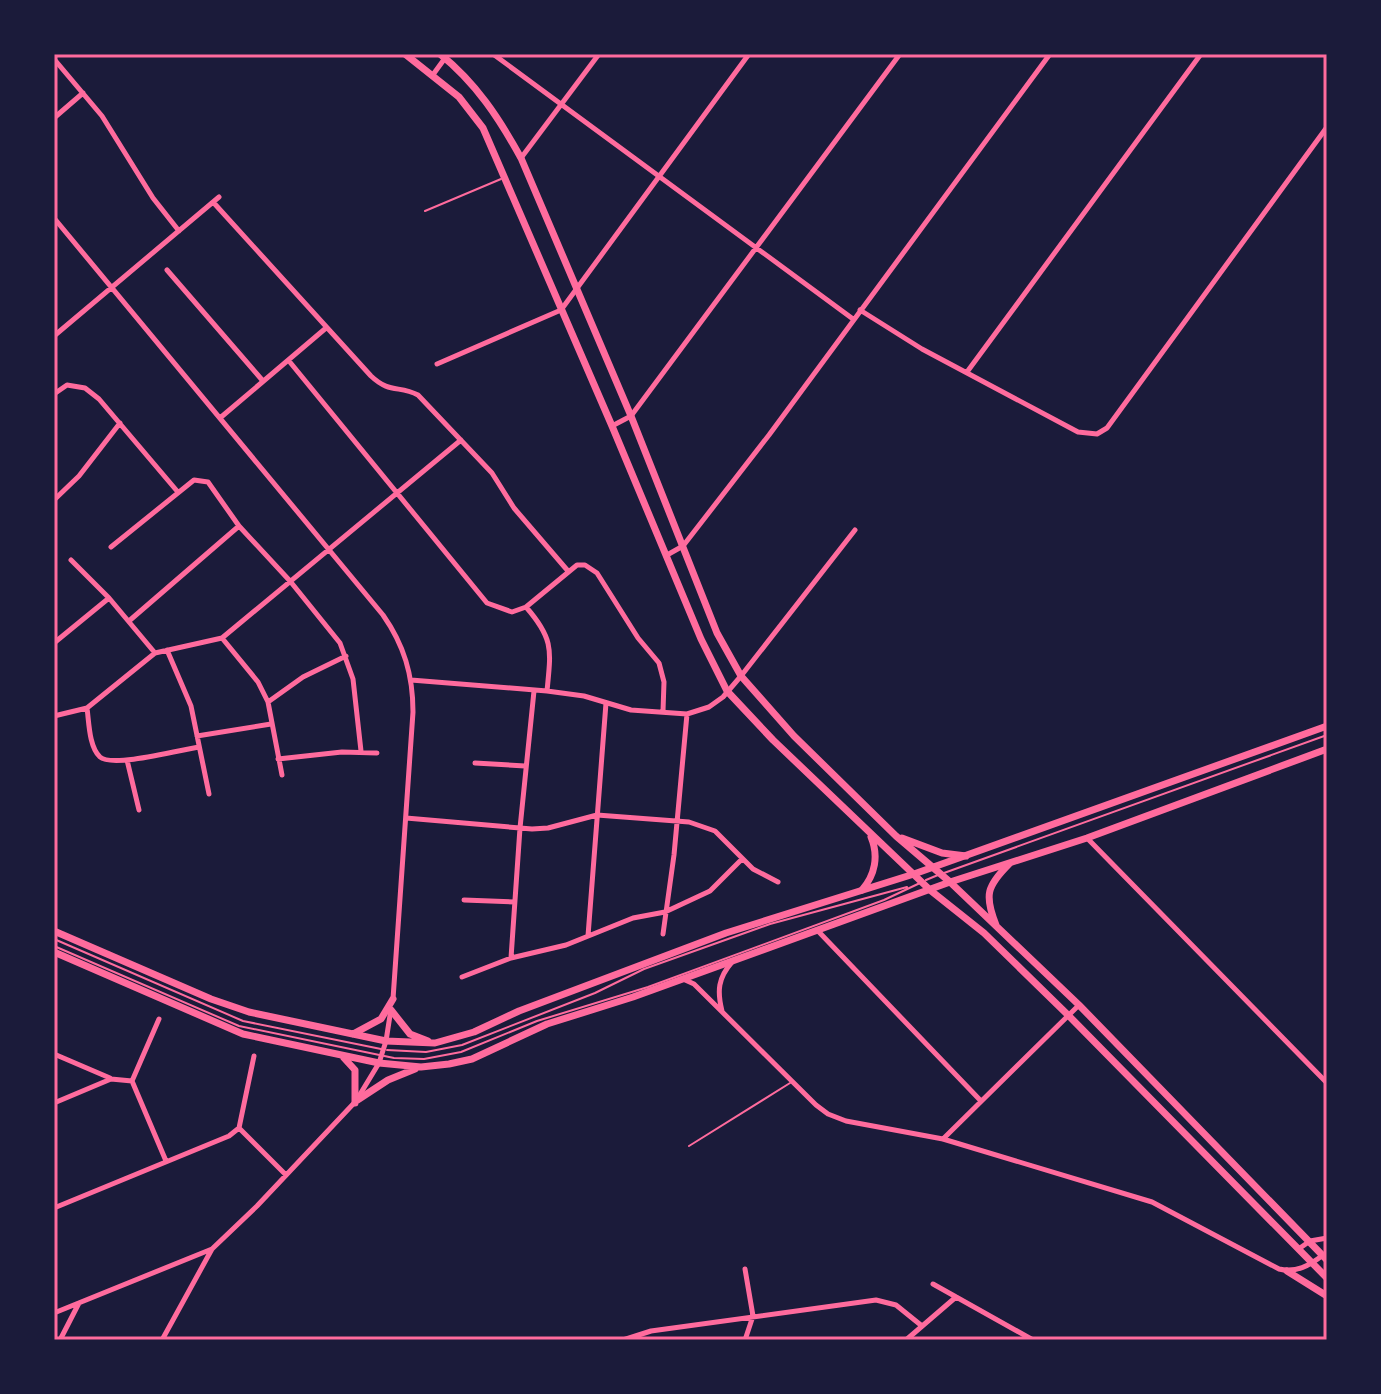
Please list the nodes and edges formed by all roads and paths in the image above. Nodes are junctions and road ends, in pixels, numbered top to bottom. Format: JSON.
{"nodes":[{"id":1,"x":405,"y":54,"type":"edge"},
{"id":2,"x":493,"y":54,"type":"edge"},
{"id":3,"x":599,"y":54,"type":"edge"},
{"id":4,"x":749,"y":54,"type":"edge"},
{"id":5,"x":900,"y":54,"type":"edge"},
{"id":6,"x":1050,"y":54,"type":"edge"},
{"id":7,"x":1201,"y":54,"type":"edge"},
{"id":8,"x":444,"y":55,"type":"edge"},
{"id":9,"x":54,"y":59,"type":"edge"},
{"id":10,"x":432,"y":76,"type":"junction"},
{"id":11,"x":83,"y":93,"type":"junction"},
{"id":12,"x":562,"y":104,"type":"junction"},
{"id":13,"x":54,"y":118,"type":"edge"},
{"id":14,"x":1327,"y":127,"type":"edge"},
{"id":15,"x":521,"y":158,"type":"junction"},
{"id":16,"x":505,"y":177,"type":"junction"},
{"id":17,"x":658,"y":177,"type":"junction"},
{"id":18,"x":425,"y":211,"type":"dead end"},
{"id":19,"x":54,"y":218,"type":"edge"},
{"id":20,"x":179,"y":231,"type":"junction"},
{"id":21,"x":757,"y":248,"type":"junction"},
{"id":22,"x":167,"y":270,"type":"dead end"},
{"id":23,"x":112,"y":287,"type":"junction"},
{"id":24,"x":578,"y":288,"type":"junction"},
{"id":25,"x":561,"y":310,"type":"junction"},
{"id":26,"x":860,"y":310,"type":"junction"},
{"id":27,"x":853,"y":319,"type":"junction"},
{"id":28,"x":326,"y":328,"type":"junction"},
{"id":29,"x":54,"y":336,"type":"edge"},
{"id":30,"x":289,"y":361,"type":"junction"},
{"id":31,"x":437,"y":364,"type":"dead end"},
{"id":32,"x":967,"y":372,"type":"junction"},
{"id":33,"x":263,"y":381,"type":"junction"},
{"id":34,"x":54,"y":394,"type":"edge"},
{"id":35,"x":631,"y":416,"type":"junction"},
{"id":36,"x":220,"y":418,"type":"junction"},
{"id":37,"x":120,"y":423,"type":"junction"},
{"id":38,"x":612,"y":426,"type":"junction"},
{"id":39,"x":461,"y":440,"type":"junction"},
{"id":40,"x":177,"y":491,"type":"junction"},
{"id":41,"x":398,"y":492,"type":"junction"},
{"id":42,"x":54,"y":500,"type":"edge"},
{"id":43,"x":239,"y":526,"type":"junction"},
{"id":44,"x":855,"y":530,"type":"dead end"},
{"id":45,"x":683,"y":546,"type":"junction"},
{"id":46,"x":111,"y":547,"type":"dead end"},
{"id":47,"x":329,"y":550,"type":"junction"},
{"id":48,"x":667,"y":555,"type":"junction"},
{"id":49,"x":71,"y":560,"type":"dead end"},
{"id":50,"x":568,"y":571,"type":"junction"},
{"id":51,"x":290,"y":581,"type":"junction"},
{"id":52,"x":109,"y":598,"type":"junction"},
{"id":53,"x":526,"y":607,"type":"junction"},
{"id":54,"x":129,"y":621,"type":"junction"},
{"id":55,"x":222,"y":638,"type":"junction"},
{"id":56,"x":54,"y":643,"type":"edge"},
{"id":57,"x":167,"y":650,"type":"junction"},
{"id":58,"x":155,"y":653,"type":"junction"},
{"id":59,"x":346,"y":656,"type":"junction"},
{"id":60,"x":741,"y":676,"type":"junction"},
{"id":61,"x":411,"y":680,"type":"junction"},
{"id":62,"x":534,"y":691,"type":"junction"},
{"id":63,"x":547,"y":691,"type":"junction"},
{"id":64,"x":727,"y":691,"type":"junction"},
{"id":65,"x":268,"y":702,"type":"junction"},
{"id":66,"x":606,"y":703,"type":"junction"},
{"id":67,"x":87,"y":708,"type":"junction"},
{"id":68,"x":663,"y":711,"type":"junction"},
{"id":69,"x":687,"y":714,"type":"junction"},
{"id":70,"x":54,"y":716,"type":"edge"},
{"id":71,"x":272,"y":724,"type":"junction"},
{"id":72,"x":1327,"y":726,"type":"edge"},
{"id":73,"x":1327,"y":735,"type":"edge"},
{"id":74,"x":197,"y":736,"type":"junction"},
{"id":75,"x":199,"y":747,"type":"junction"},
{"id":76,"x":1327,"y":749,"type":"edge"},
{"id":77,"x":361,"y":751,"type":"junction"},
{"id":78,"x":377,"y":753,"type":"dead end"},
{"id":79,"x":278,"y":759,"type":"junction"},
{"id":80,"x":127,"y":760,"type":"junction"},
{"id":81,"x":475,"y":763,"type":"dead end"},
{"id":82,"x":525,"y":766,"type":"junction"},
{"id":83,"x":282,"y":775,"type":"dead end"},
{"id":84,"x":209,"y":794,"type":"dead end"},
{"id":85,"x":139,"y":810,"type":"dead end"},
{"id":86,"x":597,"y":815,"type":"junction"},
{"id":87,"x":406,"y":818,"type":"junction"},
{"id":88,"x":678,"y":820,"type":"junction"},
{"id":89,"x":520,"y":828,"type":"junction"},
{"id":90,"x":867,"y":830,"type":"junction"},
{"id":91,"x":896,"y":836,"type":"junction"},
{"id":92,"x":1087,"y":838,"type":"junction"},
{"id":93,"x":966,"y":856,"type":"junction"},
{"id":94,"x":742,"y":859,"type":"junction"},
{"id":95,"x":1009,"y":864,"type":"junction"},
{"id":96,"x":933,"y":868,"type":"junction"},
{"id":97,"x":914,"y":874,"type":"junction"},
{"id":98,"x":940,"y":874,"type":"junction"},
{"id":99,"x":778,"y":882,"type":"dead end"},
{"id":100,"x":922,"y":882,"type":"junction"},
{"id":101,"x":950,"y":882,"type":"junction"},
{"id":102,"x":912,"y":886,"type":"junction"},
{"id":103,"x":862,"y":890,"type":"junction"},
{"id":104,"x":930,"y":890,"type":"junction"},
{"id":105,"x":464,"y":900,"type":"dead end"},
{"id":106,"x":514,"y":902,"type":"junction"},
{"id":107,"x":665,"y":912,"type":"junction"},
{"id":108,"x":998,"y":928,"type":"junction"},
{"id":109,"x":54,"y":931,"type":"edge"},
{"id":110,"x":818,"y":931,"type":"junction"},
{"id":111,"x":663,"y":934,"type":"dead end"},
{"id":112,"x":588,"y":936,"type":"junction"},
{"id":113,"x":54,"y":939,"type":"edge"},
{"id":114,"x":54,"y":949,"type":"edge"},
{"id":115,"x":511,"y":958,"type":"junction"},
{"id":116,"x":733,"y":960,"type":"junction"},
{"id":117,"x":462,"y":977,"type":"dead end"},
{"id":118,"x":682,"y":979,"type":"junction"},
{"id":119,"x":393,"y":999,"type":"junction"},
{"id":120,"x":1079,"y":1005,"type":"junction"},
{"id":121,"x":391,"y":1010,"type":"junction"},
{"id":122,"x":722,"y":1012,"type":"junction"},
{"id":123,"x":1069,"y":1016,"type":"junction"},
{"id":124,"x":159,"y":1019,"type":"dead end"},
{"id":125,"x":351,"y":1035,"type":"junction"},
{"id":126,"x":435,"y":1043,"type":"junction"},
{"id":127,"x":382,"y":1052,"type":"junction"},
{"id":128,"x":54,"y":1054,"type":"edge"},
{"id":129,"x":338,"y":1055,"type":"junction"},
{"id":130,"x":254,"y":1056,"type":"dead end"},
{"id":131,"x":421,"y":1067,"type":"junction"},
{"id":132,"x":111,"y":1079,"type":"junction"},
{"id":133,"x":132,"y":1081,"type":"junction"},
{"id":134,"x":791,"y":1083,"type":"junction"},
{"id":135,"x":1327,"y":1083,"type":"edge"},
{"id":136,"x":980,"y":1100,"type":"junction"},
{"id":137,"x":356,"y":1102,"type":"junction"},
{"id":138,"x":54,"y":1103,"type":"edge"},
{"id":139,"x":239,"y":1128,"type":"junction"},
{"id":140,"x":943,"y":1139,"type":"junction"},
{"id":141,"x":689,"y":1146,"type":"dead end"},
{"id":142,"x":166,"y":1161,"type":"junction"},
{"id":143,"x":286,"y":1175,"type":"junction"},
{"id":144,"x":54,"y":1208,"type":"edge"},
{"id":145,"x":1327,"y":1238,"type":"edge"},
{"id":146,"x":1310,"y":1241,"type":"junction"},
{"id":147,"x":1300,"y":1248,"type":"junction"},
{"id":148,"x":212,"y":1249,"type":"junction"},
{"id":149,"x":1325,"y":1258,"type":"edge"},
{"id":150,"x":1313,"y":1263,"type":"junction"},
{"id":151,"x":745,"y":1269,"type":"dead end"},
{"id":152,"x":1287,"y":1271,"type":"junction"},
{"id":153,"x":1327,"y":1278,"type":"edge"},
{"id":154,"x":933,"y":1284,"type":"dead end"},
{"id":155,"x":1327,"y":1296,"type":"edge"},
{"id":156,"x":956,"y":1297,"type":"junction"},
{"id":157,"x":79,"y":1302,"type":"junction"},
{"id":158,"x":54,"y":1313,"type":"edge"},
{"id":159,"x":753,"y":1316,"type":"junction"},
{"id":160,"x":922,"y":1326,"type":"junction"},
{"id":161,"x":624,"y":1339,"type":"edge"},
{"id":162,"x":60,"y":1340,"type":"edge"},
{"id":163,"x":162,"y":1340,"type":"edge"},
{"id":164,"x":745,"y":1340,"type":"edge"},
{"id":165,"x":906,"y":1340,"type":"edge"},
{"id":166,"x":1033,"y":1340,"type":"edge"}],
"edges":[{"from":1,"to":10,"type":"main road"},
{"from":2,"to":12,"type":"street"},
{"from":3,"to":12,"type":"street"},
{"from":4,"to":17,"type":"street"},
{"from":5,"to":21,"type":"street"},
{"from":6,"to":26,"type":"street"},
{"from":7,"to":32,"type":"street"},
{"from":8,"to":10,"type":"street"},
{"from":8,"to":15,"type":"main road"},
{"from":9,"to":11,"type":"street"},
{"from":10,"to":16,"type":"main road"},
{"from":11,"to":13,"type":"street"},
{"from":11,"to":20,"type":"street"},
{"from":12,"to":15,"type":"street"},
{"from":12,"to":17,"type":"street"},
{"from":14,"to":32,"type":"street"},
{"from":15,"to":24,"type":"main road"},
{"from":16,"to":18,"type":"lane"},
{"from":16,"to":25,"type":"main road"},
{"from":17,"to":21,"type":"street"},
{"from":17,"to":24,"type":"street"},
{"from":19,"to":23,"type":"street"},
{"from":20,"to":23,"type":"street"},
{"from":20,"to":28,"type":"street"},
{"from":21,"to":27,"type":"street"},
{"from":21,"to":35,"type":"street"},
{"from":22,"to":33,"type":"street"},
{"from":23,"to":29,"type":"street"},
{"from":23,"to":36,"type":"street"},
{"from":24,"to":25,"type":"street"},
{"from":24,"to":35,"type":"main road"},
{"from":25,"to":31,"type":"street"},
{"from":25,"to":38,"type":"main road"},
{"from":26,"to":27,"type":"street"},
{"from":26,"to":32,"type":"street"},
{"from":27,"to":45,"type":"street"},
{"from":28,"to":30,"type":"street"},
{"from":28,"to":39,"type":"street"},
{"from":30,"to":33,"type":"street"},
{"from":30,"to":41,"type":"street"},
{"from":33,"to":36,"type":"street"},
{"from":34,"to":37,"type":"street"},
{"from":35,"to":38,"type":"street"},
{"from":35,"to":45,"type":"main road"},
{"from":36,"to":47,"type":"street"},
{"from":37,"to":40,"type":"street"},
{"from":37,"to":42,"type":"street"},
{"from":38,"to":48,"type":"main road"},
{"from":39,"to":41,"type":"street"},
{"from":39,"to":50,"type":"street"},
{"from":40,"to":43,"type":"street"},
{"from":40,"to":46,"type":"street"},
{"from":41,"to":47,"type":"street"},
{"from":41,"to":53,"type":"street"},
{"from":43,"to":51,"type":"street"},
{"from":43,"to":54,"type":"street"},
{"from":44,"to":60,"type":"street"},
{"from":45,"to":48,"type":"street"},
{"from":45,"to":60,"type":"main road"},
{"from":47,"to":51,"type":"street"},
{"from":47,"to":61,"type":"street"},
{"from":48,"to":64,"type":"main road"},
{"from":49,"to":52,"type":"street"},
{"from":50,"to":53,"type":"street"},
{"from":50,"to":68,"type":"street"},
{"from":51,"to":55,"type":"street"},
{"from":51,"to":59,"type":"street"},
{"from":52,"to":54,"type":"street"},
{"from":52,"to":56,"type":"street"},
{"from":53,"to":63,"type":"street"},
{"from":54,"to":58,"type":"street"},
{"from":55,"to":57,"type":"street"},
{"from":55,"to":65,"type":"street"},
{"from":57,"to":58,"type":"street"},
{"from":57,"to":74,"type":"street"},
{"from":58,"to":67,"type":"street"},
{"from":59,"to":65,"type":"street"},
{"from":59,"to":77,"type":"street"},
{"from":60,"to":64,"type":"street"},
{"from":60,"to":91,"type":"main road"},
{"from":61,"to":62,"type":"street"},
{"from":61,"to":87,"type":"street"},
{"from":62,"to":63,"type":"street"},
{"from":62,"to":82,"type":"street"},
{"from":63,"to":66,"type":"street"},
{"from":64,"to":69,"type":"street"},
{"from":64,"to":90,"type":"main road"},
{"from":65,"to":71,"type":"street"},
{"from":66,"to":68,"type":"street"},
{"from":66,"to":86,"type":"street"},
{"from":67,"to":70,"type":"street"},
{"from":67,"to":80,"type":"street"},
{"from":68,"to":69,"type":"street"},
{"from":69,"to":88,"type":"street"},
{"from":71,"to":74,"type":"street"},
{"from":71,"to":79,"type":"street"},
{"from":72,"to":93,"type":"main road"},
{"from":73,"to":98,"type":"lane"},
{"from":74,"to":75,"type":"street"},
{"from":75,"to":80,"type":"street"},
{"from":75,"to":84,"type":"street"},
{"from":76,"to":92,"type":"main road"},
{"from":77,"to":78,"type":"street"},
{"from":77,"to":79,"type":"street"},
{"from":79,"to":83,"type":"street"},
{"from":80,"to":85,"type":"street"},
{"from":81,"to":82,"type":"street"},
{"from":82,"to":89,"type":"street"},
{"from":86,"to":88,"type":"street"},
{"from":86,"to":89,"type":"street"},
{"from":86,"to":112,"type":"street"},
{"from":87,"to":89,"type":"street"},
{"from":87,"to":119,"type":"street"},
{"from":88,"to":94,"type":"street"},
{"from":88,"to":107,"type":"street"},
{"from":89,"to":106,"type":"street"},
{"from":90,"to":97,"type":"main road"},
{"from":90,"to":103,"type":"main road"},
{"from":91,"to":93,"type":"main road"},
{"from":91,"to":96,"type":"main road"},
{"from":92,"to":95,"type":"main road"},
{"from":92,"to":135,"type":"street"},
{"from":93,"to":96,"type":"main road"},
{"from":94,"to":99,"type":"street"},
{"from":94,"to":107,"type":"street"},
{"from":95,"to":101,"type":"main road"},
{"from":95,"to":108,"type":"main road"},
{"from":96,"to":97,"type":"main road"},
{"from":96,"to":98,"type":"main road"},
{"from":97,"to":100,"type":"main road"},
{"from":97,"to":103,"type":"main road"},
{"from":98,"to":100,"type":"lane"},
{"from":98,"to":101,"type":"main road"},
{"from":100,"to":102,"type":"lane"},
{"from":100,"to":104,"type":"main road"},
{"from":101,"to":104,"type":"main road"},
{"from":101,"to":108,"type":"main road"},
{"from":102,"to":127,"type":"lane"},
{"from":102,"to":127,"type":"lane"},
{"from":103,"to":126,"type":"main road"},
{"from":104,"to":110,"type":"main road"},
{"from":104,"to":123,"type":"main road"},
{"from":105,"to":106,"type":"street"},
{"from":106,"to":115,"type":"street"},
{"from":107,"to":111,"type":"street"},
{"from":107,"to":112,"type":"street"},
{"from":108,"to":120,"type":"main road"},
{"from":109,"to":125,"type":"main road"},
{"from":110,"to":116,"type":"main road"},
{"from":110,"to":136,"type":"street"},
{"from":112,"to":115,"type":"street"},
{"from":113,"to":127,"type":"lane"},
{"from":114,"to":127,"type":"lane"},
{"from":114,"to":129,"type":"main road"},
{"from":115,"to":117,"type":"street"},
{"from":116,"to":118,"type":"main road"},
{"from":116,"to":122,"type":"street"},
{"from":118,"to":122,"type":"street"},
{"from":118,"to":131,"type":"main road"},
{"from":119,"to":121,"type":"street"},
{"from":119,"to":125,"type":"main road"},
{"from":120,"to":123,"type":"street"},
{"from":120,"to":146,"type":"main road"},
{"from":121,"to":126,"type":"main road"},
{"from":121,"to":127,"type":"street"},
{"from":122,"to":134,"type":"street"},
{"from":123,"to":136,"type":"street"},
{"from":123,"to":147,"type":"main road"},
{"from":124,"to":133,"type":"street"},
{"from":125,"to":127,"type":"main road"},
{"from":126,"to":127,"type":"main road"},
{"from":127,"to":129,"type":"main road"},
{"from":127,"to":131,"type":"main road"},
{"from":127,"to":137,"type":"street"},
{"from":128,"to":132,"type":"street"},
{"from":129,"to":137,"type":"main road"},
{"from":130,"to":139,"type":"street"},
{"from":131,"to":137,"type":"main road"},
{"from":132,"to":133,"type":"street"},
{"from":132,"to":138,"type":"street"},
{"from":133,"to":142,"type":"street"},
{"from":134,"to":140,"type":"street"},
{"from":134,"to":141,"type":"lane"},
{"from":136,"to":140,"type":"street"},
{"from":137,"to":143,"type":"street"},
{"from":139,"to":142,"type":"street"},
{"from":139,"to":143,"type":"street"},
{"from":140,"to":152,"type":"street"},
{"from":142,"to":144,"type":"street"},
{"from":143,"to":148,"type":"street"},
{"from":145,"to":146,"type":"street"},
{"from":146,"to":147,"type":"street"},
{"from":146,"to":149,"type":"main road"},
{"from":147,"to":150,"type":"main road"},
{"from":148,"to":157,"type":"street"},
{"from":148,"to":163,"type":"street"},
{"from":149,"to":150,"type":"street"},
{"from":150,"to":152,"type":"street"},
{"from":150,"to":153,"type":"main road"},
{"from":151,"to":159,"type":"street"},
{"from":152,"to":155,"type":"main road"},
{"from":154,"to":156,"type":"street"},
{"from":156,"to":160,"type":"street"},
{"from":156,"to":166,"type":"street"},
{"from":157,"to":158,"type":"street"},
{"from":157,"to":162,"type":"street"},
{"from":159,"to":160,"type":"street"},
{"from":159,"to":161,"type":"street"},
{"from":159,"to":164,"type":"street"},
{"from":160,"to":165,"type":"street"}]}
